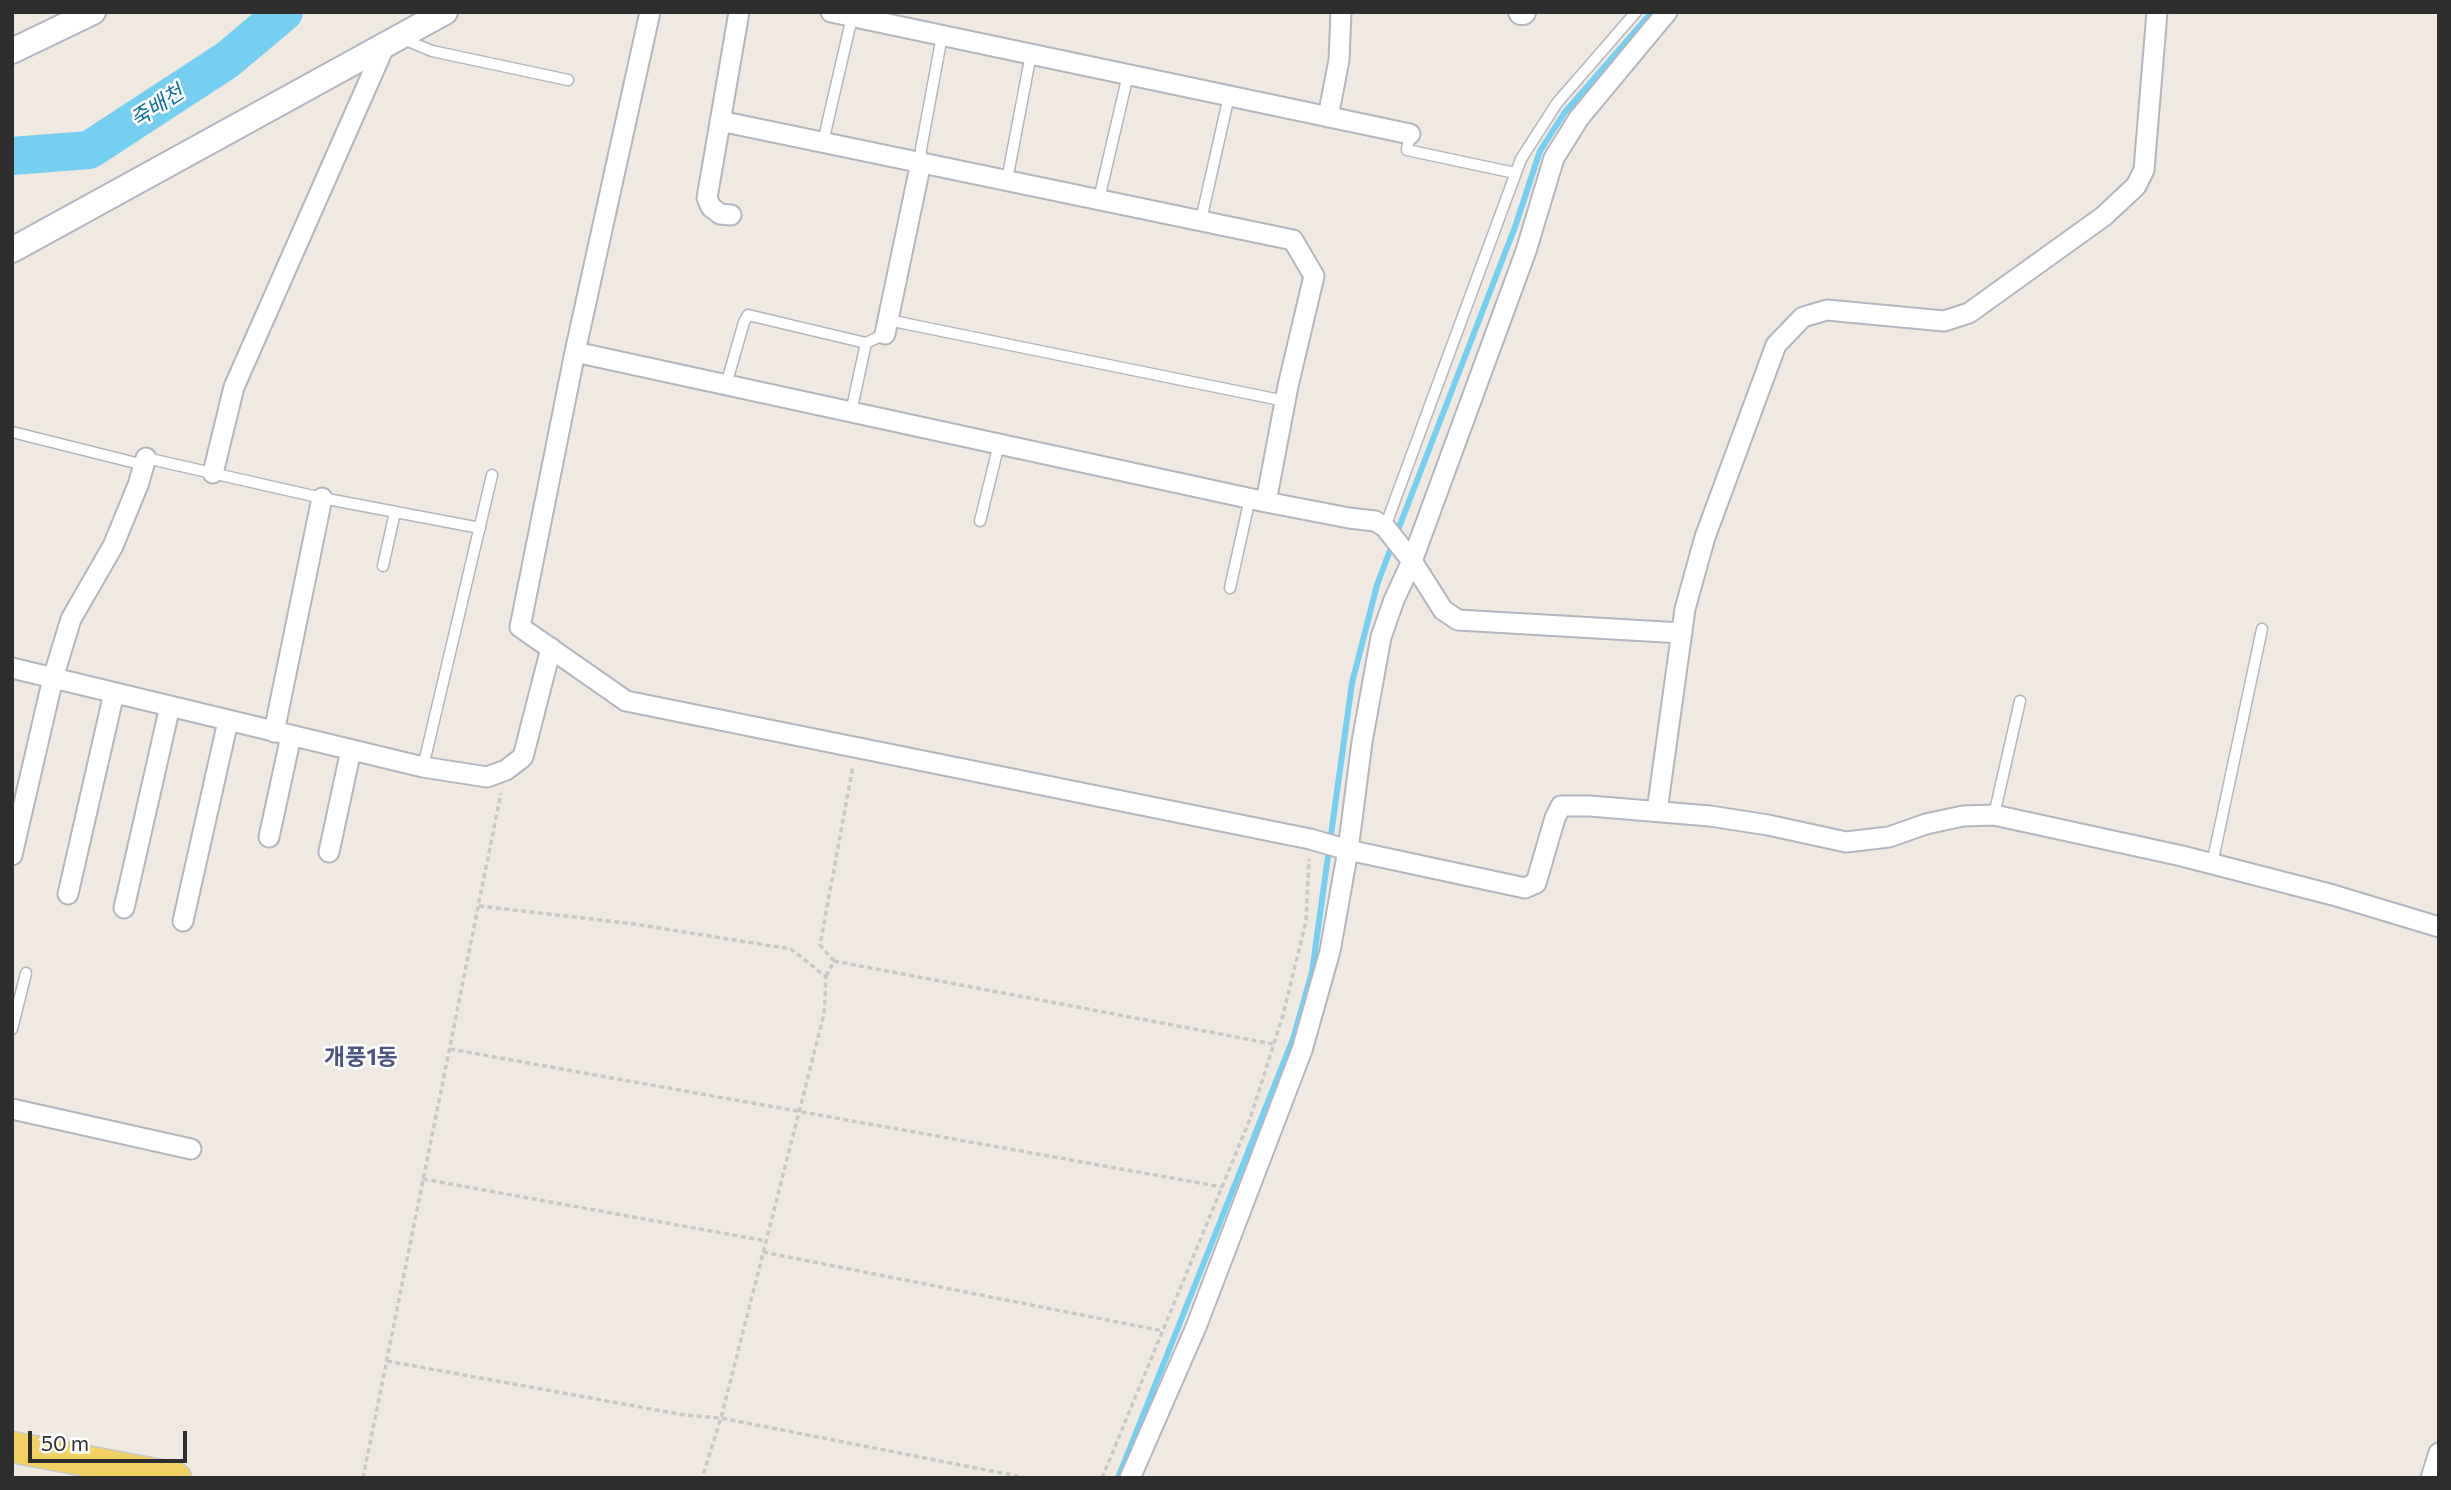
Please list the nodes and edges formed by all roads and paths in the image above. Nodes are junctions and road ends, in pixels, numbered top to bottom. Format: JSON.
{"nodes":[{"id":1,"x":93,"y":12,"type":"edge"},
{"id":2,"x":445,"y":12,"type":"edge"},
{"id":3,"x":650,"y":12,"type":"edge"},
{"id":4,"x":739,"y":12,"type":"edge"},
{"id":5,"x":831,"y":12,"type":"edge"},
{"id":6,"x":1341,"y":12,"type":"edge"},
{"id":7,"x":1636,"y":12,"type":"edge"},
{"id":8,"x":1667,"y":12,"type":"edge"},
{"id":9,"x":2158,"y":12,"type":"edge"},
{"id":10,"x":852,"y":17,"type":"junction"},
{"id":11,"x":942,"y":36,"type":"junction"},
{"id":12,"x":392,"y":41,"type":"junction"},
{"id":13,"x":12,"y":51,"type":"edge"},
{"id":14,"x":1031,"y":54,"type":"junction"},
{"id":15,"x":1128,"y":75,"type":"junction"},
{"id":16,"x":568,"y":80,"type":"dead end"},
{"id":17,"x":1228,"y":96,"type":"junction"},
{"id":18,"x":1328,"y":117,"type":"junction"},
{"id":19,"x":720,"y":121,"type":"junction"},
{"id":20,"x":1410,"y":134,"type":"joint"},
{"id":21,"x":823,"y":142,"type":"junction"},
{"id":22,"x":921,"y":162,"type":"junction"},
{"id":23,"x":1516,"y":173,"type":"junction"},
{"id":24,"x":1007,"y":180,"type":"junction"},
{"id":25,"x":1099,"y":199,"type":"junction"},
{"id":26,"x":731,"y":215,"type":"dead end"},
{"id":27,"x":1201,"y":220,"type":"junction"},
{"id":28,"x":12,"y":250,"type":"edge"},
{"id":29,"x":887,"y":327,"type":"junction"},
{"id":30,"x":866,"y":343,"type":"junction"},
{"id":31,"x":575,"y":352,"type":"junction"},
{"id":32,"x":726,"y":385,"type":"junction"},
{"id":33,"x":1285,"y":401,"type":"junction"},
{"id":34,"x":852,"y":412,"type":"junction"},
{"id":35,"x":12,"y":432,"type":"edge"},
{"id":36,"x":999,"y":444,"type":"junction"},
{"id":37,"x":145,"y":462,"type":"junction"},
{"id":38,"x":213,"y":473,"type":"junction"},
{"id":39,"x":492,"y":475,"type":"dead end"},
{"id":40,"x":322,"y":498,"type":"junction"},
{"id":41,"x":1258,"y":500,"type":"junction"},
{"id":42,"x":395,"y":512,"type":"junction"},
{"id":43,"x":980,"y":521,"type":"dead end"},
{"id":44,"x":1385,"y":527,"type":"junction"},
{"id":45,"x":480,"y":528,"type":"junction"},
{"id":46,"x":1410,"y":558,"type":"junction"},
{"id":47,"x":383,"y":566,"type":"dead end"},
{"id":48,"x":1230,"y":588,"type":"dead end"},
{"id":49,"x":2262,"y":629,"type":"dead end"},
{"id":50,"x":1682,"y":633,"type":"junction"},
{"id":51,"x":551,"y":648,"type":"junction"},
{"id":52,"x":12,"y":668,"type":"edge"},
{"id":53,"x":53,"y":678,"type":"junction"},
{"id":54,"x":114,"y":693,"type":"junction"},
{"id":55,"x":2020,"y":701,"type":"dead end"},
{"id":56,"x":170,"y":706,"type":"junction"},
{"id":57,"x":228,"y":720,"type":"junction"},
{"id":58,"x":283,"y":734,"type":"junction"},
{"id":59,"x":856,"y":747,"type":"junction"},
{"id":60,"x":351,"y":750,"type":"junction"},
{"id":61,"x":423,"y":767,"type":"junction"},
{"id":62,"x":506,"y":770,"type":"junction"},
{"id":63,"x":1657,"y":811,"type":"junction"},
{"id":64,"x":1994,"y":815,"type":"junction"},
{"id":65,"x":269,"y":837,"type":"dead end"},
{"id":66,"x":1315,"y":841,"type":"junction"},
{"id":67,"x":1345,"y":849,"type":"junction"},
{"id":68,"x":328,"y":852,"type":"dead end"},
{"id":69,"x":12,"y":855,"type":"edge"},
{"id":70,"x":2212,"y":864,"type":"junction"},
{"id":71,"x":68,"y":894,"type":"dead end"},
{"id":72,"x":479,"y":906,"type":"junction"},
{"id":73,"x":124,"y":908,"type":"dead end"},
{"id":74,"x":183,"y":922,"type":"dead end"},
{"id":75,"x":2439,"y":927,"type":"edge"},
{"id":76,"x":834,"y":961,"type":"junction"},
{"id":77,"x":26,"y":973,"type":"dead end"},
{"id":78,"x":826,"y":977,"type":"junction"},
{"id":79,"x":12,"y":1029,"type":"edge"},
{"id":80,"x":1273,"y":1044,"type":"junction"},
{"id":81,"x":450,"y":1049,"type":"junction"},
{"id":82,"x":12,"y":1108,"type":"edge"},
{"id":83,"x":799,"y":1111,"type":"junction"},
{"id":84,"x":191,"y":1149,"type":"dead end"},
{"id":85,"x":423,"y":1179,"type":"junction"},
{"id":86,"x":1222,"y":1187,"type":"junction"},
{"id":87,"x":766,"y":1241,"type":"junction"},
{"id":88,"x":763,"y":1252,"type":"junction"},
{"id":89,"x":1163,"y":1331,"type":"junction"},
{"id":90,"x":387,"y":1361,"type":"junction"},
{"id":91,"x":721,"y":1418,"type":"junction"},
{"id":92,"x":12,"y":1447,"type":"edge"},
{"id":93,"x":2439,"y":1453,"type":"edge"},
{"id":94,"x":176,"y":1478,"type":"edge"},
{"id":95,"x":363,"y":1478,"type":"edge"},
{"id":96,"x":702,"y":1478,"type":"edge"},
{"id":97,"x":1027,"y":1478,"type":"edge"},
{"id":98,"x":1102,"y":1478,"type":"edge"},
{"id":99,"x":1130,"y":1478,"type":"edge"},
{"id":100,"x":2431,"y":1478,"type":"edge"}],
"edges":[{"from":1,"to":13,"type":"street"},
{"from":2,"to":12,"type":"street"},
{"from":3,"to":31,"type":"street"},
{"from":4,"to":19,"type":"street"},
{"from":5,"to":10,"type":"street"},
{"from":6,"to":18,"type":"street"},
{"from":7,"to":23,"type":"lane"},
{"from":8,"to":46,"type":"street"},
{"from":9,"to":50,"type":"street"},
{"from":10,"to":11,"type":"street"},
{"from":10,"to":21,"type":"lane"},
{"from":11,"to":14,"type":"street"},
{"from":11,"to":22,"type":"lane"},
{"from":12,"to":16,"type":"lane"},
{"from":12,"to":28,"type":"street"},
{"from":12,"to":38,"type":"street"},
{"from":14,"to":15,"type":"street"},
{"from":14,"to":24,"type":"lane"},
{"from":15,"to":17,"type":"street"},
{"from":15,"to":25,"type":"lane"},
{"from":17,"to":18,"type":"street"},
{"from":17,"to":27,"type":"lane"},
{"from":18,"to":20,"type":"street"},
{"from":19,"to":21,"type":"street"},
{"from":19,"to":26,"type":"street"},
{"from":20,"to":23,"type":"lane"},
{"from":21,"to":22,"type":"street"},
{"from":22,"to":24,"type":"street"},
{"from":22,"to":29,"type":"street"},
{"from":23,"to":44,"type":"lane"},
{"from":24,"to":25,"type":"street"},
{"from":25,"to":27,"type":"street"},
{"from":27,"to":33,"type":"street"},
{"from":29,"to":30,"type":"lane"},
{"from":29,"to":33,"type":"lane"},
{"from":30,"to":32,"type":"lane"},
{"from":30,"to":34,"type":"lane"},
{"from":31,"to":32,"type":"street"},
{"from":31,"to":51,"type":"street"},
{"from":32,"to":34,"type":"street"},
{"from":33,"to":41,"type":"street"},
{"from":34,"to":36,"type":"street"},
{"from":35,"to":37,"type":"lane"},
{"from":36,"to":41,"type":"street"},
{"from":36,"to":43,"type":"lane"},
{"from":37,"to":38,"type":"lane"},
{"from":37,"to":53,"type":"street"},
{"from":38,"to":40,"type":"lane"},
{"from":39,"to":45,"type":"lane"},
{"from":40,"to":42,"type":"lane"},
{"from":40,"to":58,"type":"street"},
{"from":41,"to":44,"type":"street"},
{"from":41,"to":48,"type":"lane"},
{"from":42,"to":45,"type":"lane"},
{"from":42,"to":47,"type":"lane"},
{"from":44,"to":46,"type":"street"},
{"from":45,"to":61,"type":"lane"},
{"from":46,"to":50,"type":"street"},
{"from":46,"to":67,"type":"street"},
{"from":49,"to":70,"type":"lane"},
{"from":50,"to":63,"type":"street"},
{"from":51,"to":59,"type":"street"},
{"from":51,"to":62,"type":"street"},
{"from":52,"to":53,"type":"street"},
{"from":53,"to":54,"type":"street"},
{"from":53,"to":69,"type":"street"},
{"from":54,"to":56,"type":"street"},
{"from":54,"to":71,"type":"street"},
{"from":55,"to":64,"type":"lane"},
{"from":56,"to":57,"type":"street"},
{"from":56,"to":73,"type":"street"},
{"from":57,"to":58,"type":"street"},
{"from":57,"to":74,"type":"street"},
{"from":58,"to":60,"type":"street"},
{"from":58,"to":65,"type":"street"},
{"from":59,"to":66,"type":"street"},
{"from":59,"to":76,"type":"path"},
{"from":60,"to":61,"type":"street"},
{"from":60,"to":68,"type":"street"},
{"from":61,"to":62,"type":"street"},
{"from":62,"to":72,"type":"path"},
{"from":63,"to":64,"type":"street"},
{"from":63,"to":67,"type":"street"},
{"from":64,"to":70,"type":"street"},
{"from":66,"to":67,"type":"street"},
{"from":66,"to":80,"type":"path"},
{"from":67,"to":99,"type":"street"},
{"from":70,"to":75,"type":"street"},
{"from":72,"to":78,"type":"path"},
{"from":72,"to":81,"type":"path"},
{"from":76,"to":78,"type":"path"},
{"from":76,"to":80,"type":"path"},
{"from":77,"to":79,"type":"lane"},
{"from":78,"to":83,"type":"path"},
{"from":80,"to":86,"type":"path"},
{"from":81,"to":83,"type":"path"},
{"from":81,"to":85,"type":"path"},
{"from":82,"to":84,"type":"street"},
{"from":83,"to":86,"type":"path"},
{"from":83,"to":87,"type":"path"},
{"from":85,"to":87,"type":"path"},
{"from":85,"to":90,"type":"path"},
{"from":86,"to":89,"type":"path"},
{"from":87,"to":88,"type":"path"},
{"from":88,"to":89,"type":"path"},
{"from":88,"to":91,"type":"path"},
{"from":89,"to":98,"type":"path"},
{"from":90,"to":91,"type":"path"},
{"from":90,"to":95,"type":"path"},
{"from":91,"to":96,"type":"path"},
{"from":91,"to":97,"type":"path"},
{"from":92,"to":94,"type":"main road"},
{"from":93,"to":100,"type":"street"}]}
